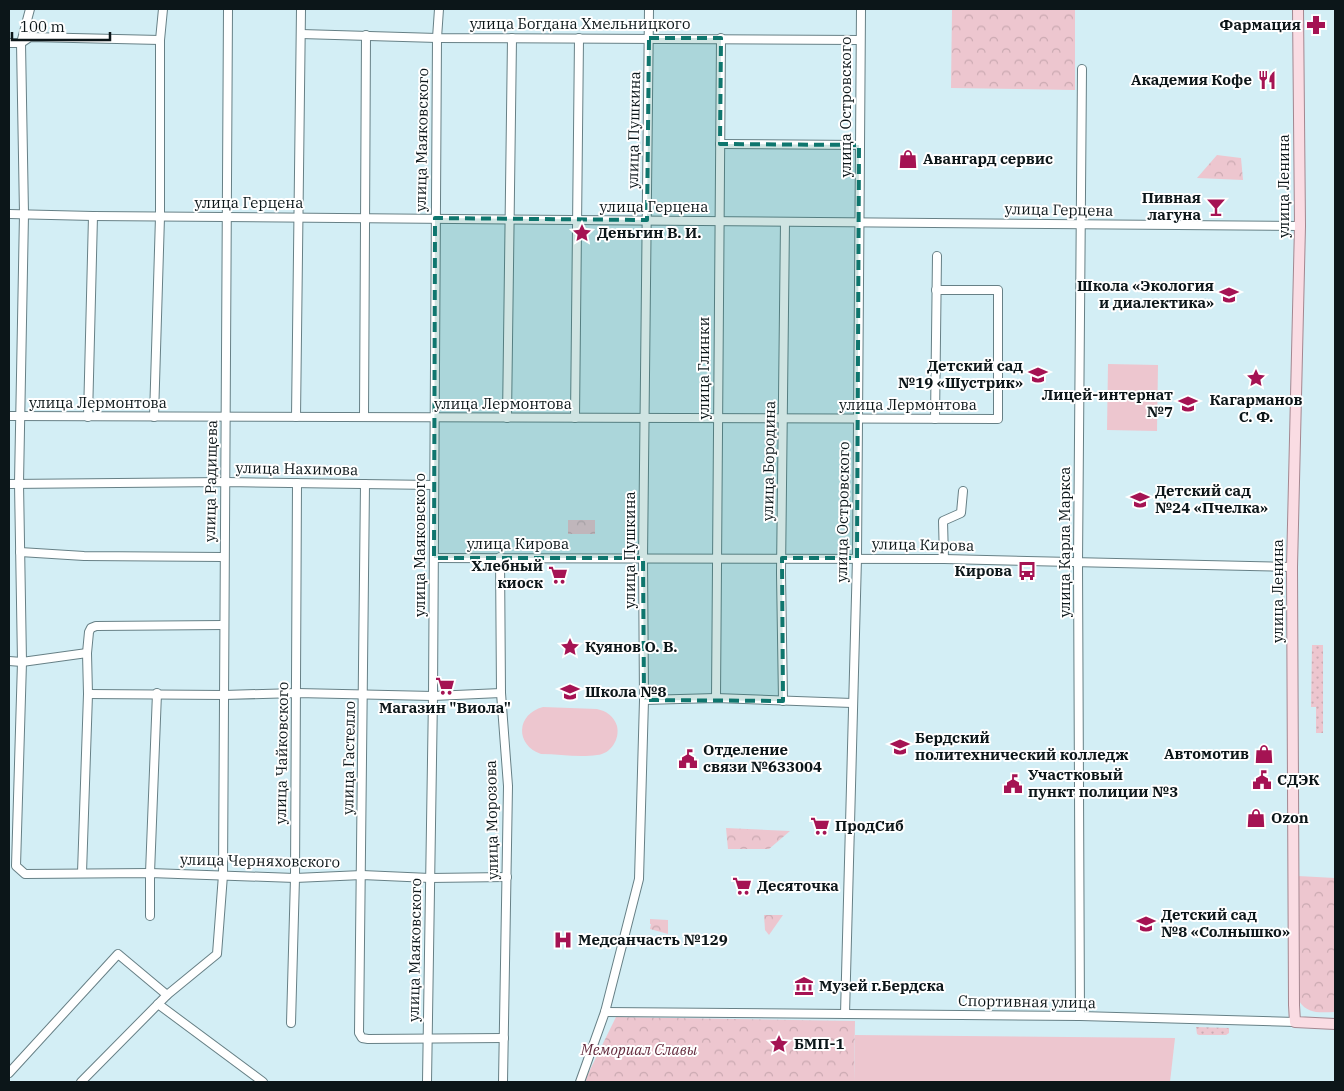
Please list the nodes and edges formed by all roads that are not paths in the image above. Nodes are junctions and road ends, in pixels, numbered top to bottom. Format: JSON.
{"nodes":[{"id":1,"x":30,"y":9,"type":"edge"},
{"id":2,"x":163,"y":9,"type":"edge"},
{"id":3,"x":228,"y":9,"type":"edge"},
{"id":4,"x":301,"y":9,"type":"edge"},
{"id":5,"x":438,"y":9,"type":"edge"},
{"id":6,"x":649,"y":9,"type":"edge"},
{"id":7,"x":861,"y":9,"type":"edge"},
{"id":8,"x":1298,"y":9,"type":"edge"},
{"id":9,"x":301,"y":34,"type":"junction"},
{"id":10,"x":366,"y":35,"type":"junction"},
{"id":11,"x":437,"y":38,"type":"junction"},
{"id":12,"x":512,"y":38,"type":"junction"},
{"id":13,"x":579,"y":38,"type":"junction"},
{"id":14,"x":649,"y":38,"type":"junction"},
{"id":15,"x":721,"y":38,"type":"junction"},
{"id":16,"x":160,"y":40,"type":"junction"},
{"id":17,"x":860,"y":40,"type":"junction"},
{"id":18,"x":9,"y":43,"type":"edge"},
{"id":19,"x":21,"y":43,"type":"junction"},
{"id":20,"x":1082,"y":69,"type":"dead end"},
{"id":21,"x":720,"y":144,"type":"junction"},
{"id":22,"x":859,"y":145,"type":"junction"},
{"id":23,"x":9,"y":214,"type":"edge"},
{"id":24,"x":24,"y":214,"type":"junction"},
{"id":25,"x":93,"y":216,"type":"junction"},
{"id":26,"x":160,"y":216,"type":"junction"},
{"id":27,"x":226,"y":217,"type":"junction"},
{"id":28,"x":298,"y":217,"type":"junction"},
{"id":29,"x":365,"y":217,"type":"junction"},
{"id":30,"x":435,"y":218,"type":"junction"},
{"id":31,"x":509,"y":219,"type":"junction"},
{"id":32,"x":577,"y":220,"type":"junction"},
{"id":33,"x":646,"y":220,"type":"junction"},
{"id":34,"x":719,"y":221,"type":"junction"},
{"id":35,"x":785,"y":222,"type":"junction"},
{"id":36,"x":860,"y":222,"type":"junction"},
{"id":37,"x":1082,"y":224,"type":"junction"},
{"id":38,"x":1300,"y":226,"type":"junction"},
{"id":39,"x":937,"y":256,"type":"dead end"},
{"id":40,"x":936,"y":290,"type":"junction"},
{"id":41,"x":9,"y":416,"type":"edge"},
{"id":42,"x":21,"y":416,"type":"junction"},
{"id":43,"x":88,"y":417,"type":"junction"},
{"id":44,"x":154,"y":417,"type":"junction"},
{"id":45,"x":226,"y":417,"type":"junction"},
{"id":46,"x":296,"y":417,"type":"junction"},
{"id":47,"x":364,"y":417,"type":"junction"},
{"id":48,"x":434,"y":418,"type":"junction"},
{"id":49,"x":507,"y":418,"type":"junction"},
{"id":50,"x":575,"y":418,"type":"junction"},
{"id":51,"x":645,"y":418,"type":"junction"},
{"id":52,"x":718,"y":419,"type":"junction"},
{"id":53,"x":783,"y":419,"type":"junction"},
{"id":54,"x":858,"y":419,"type":"junction"},
{"id":55,"x":935,"y":419,"type":"junction"},
{"id":56,"x":226,"y":482,"type":"junction"},
{"id":57,"x":19,"y":483,"type":"junction"},
{"id":58,"x":297,"y":483,"type":"junction"},
{"id":59,"x":9,"y":484,"type":"edge"},
{"id":60,"x":365,"y":484,"type":"junction"},
{"id":61,"x":434,"y":485,"type":"junction"},
{"id":62,"x":963,"y":491,"type":"dead end"},
{"id":63,"x":20,"y":552,"type":"junction"},
{"id":64,"x":224,"y":557,"type":"junction"},
{"id":65,"x":500,"y":557,"type":"junction"},
{"id":66,"x":434,"y":558,"type":"junction"},
{"id":67,"x":643,"y":558,"type":"junction"},
{"id":68,"x":717,"y":558,"type":"junction"},
{"id":69,"x":782,"y":558,"type":"junction"},
{"id":70,"x":857,"y":558,"type":"junction"},
{"id":71,"x":944,"y":558,"type":"junction"},
{"id":72,"x":1078,"y":562,"type":"junction"},
{"id":73,"x":1292,"y":567,"type":"junction"},
{"id":74,"x":224,"y":625,"type":"junction"},
{"id":75,"x":86,"y":653,"type":"junction"},
{"id":76,"x":9,"y":661,"type":"edge"},
{"id":77,"x":22,"y":662,"type":"junction"},
{"id":78,"x":157,"y":693,"type":"junction"},
{"id":79,"x":297,"y":693,"type":"junction"},
{"id":80,"x":500,"y":693,"type":"junction"},
{"id":81,"x":88,"y":694,"type":"junction"},
{"id":82,"x":224,"y":695,"type":"junction"},
{"id":83,"x":364,"y":695,"type":"junction"},
{"id":84,"x":433,"y":696,"type":"junction"},
{"id":85,"x":716,"y":698,"type":"junction"},
{"id":86,"x":644,"y":700,"type":"junction"},
{"id":87,"x":783,"y":700,"type":"junction"},
{"id":88,"x":852,"y":703,"type":"junction"},
{"id":89,"x":82,"y":873,"type":"junction"},
{"id":90,"x":150,"y":873,"type":"junction"},
{"id":91,"x":362,"y":875,"type":"junction"},
{"id":92,"x":223,"y":876,"type":"junction"},
{"id":93,"x":506,"y":877,"type":"junction"},
{"id":94,"x":295,"y":878,"type":"junction"},
{"id":95,"x":430,"y":878,"type":"junction"},
{"id":96,"x":150,"y":916,"type":"dead end"},
{"id":97,"x":167,"y":995,"type":"junction"},
{"id":98,"x":158,"y":1004,"type":"junction"},
{"id":99,"x":605,"y":1012,"type":"junction"},
{"id":100,"x":845,"y":1014,"type":"junction"},
{"id":101,"x":1080,"y":1016,"type":"junction"},
{"id":102,"x":1296,"y":1022,"type":"junction"},
{"id":103,"x":291,"y":1023,"type":"dead end"},
{"id":104,"x":1335,"y":1024,"type":"edge"},
{"id":105,"x":428,"y":1038,"type":"junction"},
{"id":106,"x":504,"y":1038,"type":"junction"},
{"id":107,"x":9,"y":1073,"type":"edge"},
{"id":108,"x":259,"y":1081,"type":"edge"},
{"id":109,"x":81,"y":1082,"type":"edge"},
{"id":110,"x":428,"y":1082,"type":"edge"},
{"id":111,"x":503,"y":1082,"type":"edge"},
{"id":112,"x":580,"y":1082,"type":"edge"}],
"edges":[{"from":1,"to":19,"type":"street"},
{"from":2,"to":16,"type":"street"},
{"from":3,"to":27,"type":"street","name":"улица Радищева"},
{"from":4,"to":9,"type":"street"},
{"from":5,"to":11,"type":"street","name":"улица Маяковского"},
{"from":6,"to":14,"type":"street","name":"улица Пушкина"},
{"from":7,"to":17,"type":"street","name":"улица Островского"},
{"from":8,"to":38,"type":"main road","name":"улица Ленина"},
{"from":9,"to":10,"type":"street","name":"улица Богдана Хмельницкого"},
{"from":9,"to":28,"type":"street"},
{"from":10,"to":11,"type":"street","name":"улица Богдана Хмельницкого"},
{"from":10,"to":29,"type":"street"},
{"from":11,"to":12,"type":"street","name":"улица Богдана Хмельницкого"},
{"from":11,"to":30,"type":"street","name":"улица Маяковского"},
{"from":12,"to":13,"type":"street","name":"улица Богдана Хмельницкого"},
{"from":12,"to":31,"type":"street"},
{"from":13,"to":14,"type":"street","name":"улица Богдана Хмельницкого"},
{"from":13,"to":32,"type":"street"},
{"from":14,"to":15,"type":"street","name":"улица Богдана Хмельницкого"},
{"from":14,"to":33,"type":"street","name":"улица Пушкина"},
{"from":15,"to":17,"type":"street","name":"улица Богдана Хмельницкого"},
{"from":15,"to":21,"type":"street","name":"улица Глинки"},
{"from":16,"to":19,"type":"street"},
{"from":16,"to":26,"type":"street"},
{"from":17,"to":22,"type":"street","name":"улица Островского"},
{"from":18,"to":19,"type":"street"},
{"from":19,"to":24,"type":"street"},
{"from":20,"to":37,"type":"street","name":"улица Карла Маркса"},
{"from":21,"to":22,"type":"street"},
{"from":21,"to":34,"type":"street","name":"улица Глинки"},
{"from":22,"to":36,"type":"street","name":"улица Островского"},
{"from":23,"to":24,"type":"street","name":"улица Герцена"},
{"from":24,"to":25,"type":"street","name":"улица Герцена"},
{"from":24,"to":42,"type":"street"},
{"from":25,"to":26,"type":"street","name":"улица Герцена"},
{"from":25,"to":43,"type":"street"},
{"from":26,"to":27,"type":"street","name":"улица Герцена"},
{"from":26,"to":44,"type":"street"},
{"from":27,"to":28,"type":"street","name":"улица Герцена"},
{"from":27,"to":45,"type":"street","name":"улица Радищева"},
{"from":28,"to":29,"type":"street","name":"улица Герцена"},
{"from":28,"to":46,"type":"street"},
{"from":29,"to":30,"type":"street","name":"улица Герцена"},
{"from":29,"to":47,"type":"street"},
{"from":30,"to":31,"type":"street","name":"улица Герцена"},
{"from":30,"to":48,"type":"street","name":"улица Маяковского"},
{"from":31,"to":32,"type":"street","name":"улица Герцена"},
{"from":31,"to":49,"type":"street"},
{"from":32,"to":33,"type":"street","name":"улица Герцена"},
{"from":32,"to":50,"type":"street"},
{"from":33,"to":34,"type":"street","name":"улица Герцена"},
{"from":33,"to":51,"type":"street","name":"улица Пушкина"},
{"from":34,"to":35,"type":"street","name":"улица Герцена"},
{"from":34,"to":52,"type":"street","name":"улица Глинки"},
{"from":35,"to":36,"type":"street","name":"улица Герцена"},
{"from":35,"to":53,"type":"street","name":"улица Бородина"},
{"from":36,"to":37,"type":"street","name":"улица Герцена"},
{"from":36,"to":54,"type":"street","name":"улица Островского"},
{"from":37,"to":38,"type":"street","name":"улица Герцена"},
{"from":37,"to":72,"type":"street","name":"улица Карла Маркса"},
{"from":38,"to":73,"type":"main road","name":"улица Ленина"},
{"from":39,"to":40,"type":"street"},
{"from":40,"to":55,"type":"street"},
{"from":40,"to":55,"type":"street","name":"улица Лермонтова"},
{"from":41,"to":42,"type":"street","name":"улица Лермонтова"},
{"from":42,"to":43,"type":"street","name":"улица Лермонтова"},
{"from":42,"to":57,"type":"street"},
{"from":43,"to":44,"type":"street","name":"улица Лермонтова"},
{"from":44,"to":45,"type":"street","name":"улица Лермонтова"},
{"from":45,"to":46,"type":"street","name":"улица Лермонтова"},
{"from":45,"to":56,"type":"street","name":"улица Радищева"},
{"from":46,"to":47,"type":"street","name":"улица Лермонтова"},
{"from":47,"to":48,"type":"street","name":"улица Лермонтова"},
{"from":48,"to":49,"type":"street","name":"улица Лермонтова"},
{"from":48,"to":61,"type":"street","name":"улица Маяковского"},
{"from":49,"to":50,"type":"street","name":"улица Лермонтова"},
{"from":50,"to":51,"type":"street","name":"улица Лермонтова"},
{"from":51,"to":52,"type":"street","name":"улица Лермонтова"},
{"from":51,"to":67,"type":"street","name":"улица Пушкина"},
{"from":52,"to":53,"type":"street","name":"улица Лермонтова"},
{"from":52,"to":68,"type":"street","name":"улица Глинки"},
{"from":53,"to":54,"type":"street","name":"улица Лермонтова"},
{"from":53,"to":69,"type":"street","name":"улица Бородина"},
{"from":54,"to":55,"type":"street","name":"улица Лермонтова"},
{"from":54,"to":70,"type":"street","name":"улица Островского"},
{"from":56,"to":57,"type":"street","name":"улица Нахимова"},
{"from":56,"to":58,"type":"street","name":"улица Нахимова"},
{"from":56,"to":64,"type":"street","name":"улица Радищева"},
{"from":57,"to":59,"type":"street","name":"улица Нахимова"},
{"from":57,"to":63,"type":"street"},
{"from":58,"to":60,"type":"street","name":"улица Нахимова"},
{"from":58,"to":79,"type":"street","name":"улица Чайковского"},
{"from":60,"to":61,"type":"street","name":"улица Нахимова"},
{"from":60,"to":83,"type":"street","name":"улица Гастелло"},
{"from":61,"to":66,"type":"street","name":"улица Маяковского"},
{"from":62,"to":71,"type":"street"},
{"from":63,"to":64,"type":"street"},
{"from":63,"to":77,"type":"street"},
{"from":64,"to":74,"type":"street","name":"улица Радищева"},
{"from":65,"to":66,"type":"street","name":"улица Кирова"},
{"from":65,"to":67,"type":"street","name":"улица Кирова"},
{"from":65,"to":80,"type":"street","name":"улица Морозова"},
{"from":66,"to":84,"type":"street","name":"улица Маяковского"},
{"from":67,"to":68,"type":"street","name":"улица Кирова"},
{"from":67,"to":86,"type":"street","name":"улица Пушкина"},
{"from":68,"to":69,"type":"street","name":"улица Кирова"},
{"from":68,"to":85,"type":"street","name":"улица Глинки"},
{"from":69,"to":70,"type":"street","name":"улица Кирова"},
{"from":69,"to":87,"type":"street","name":"улица Бородина"},
{"from":70,"to":71,"type":"street","name":"улица Кирова"},
{"from":70,"to":88,"type":"street","name":"улица Островского"},
{"from":71,"to":72,"type":"street","name":"улица Кирова"},
{"from":72,"to":73,"type":"street","name":"улица Кирова"},
{"from":72,"to":101,"type":"street","name":"улица Карла Маркса"},
{"from":73,"to":102,"type":"main road","name":"улица Ленина"},
{"from":74,"to":75,"type":"street"},
{"from":74,"to":82,"type":"street","name":"улица Радищева"},
{"from":75,"to":77,"type":"street"},
{"from":75,"to":81,"type":"street"},
{"from":76,"to":77,"type":"street"},
{"from":77,"to":89,"type":"street","name":"улица Черняховского"},
{"from":78,"to":81,"type":"street"},
{"from":78,"to":82,"type":"street"},
{"from":78,"to":90,"type":"street"},
{"from":79,"to":82,"type":"street"},
{"from":79,"to":83,"type":"street"},
{"from":79,"to":94,"type":"street","name":"улица Чайковского"},
{"from":80,"to":84,"type":"street"},
{"from":80,"to":93,"type":"street","name":"улица Морозова"},
{"from":81,"to":89,"type":"street"},
{"from":82,"to":92,"type":"street","name":"улица Радищева"},
{"from":83,"to":84,"type":"street"},
{"from":83,"to":91,"type":"street","name":"улица Гастелло"},
{"from":84,"to":95,"type":"street","name":"улица Маяковского"},
{"from":85,"to":86,"type":"street"},
{"from":85,"to":87,"type":"street"},
{"from":86,"to":99,"type":"street","name":"улица Пушкина"},
{"from":87,"to":88,"type":"street"},
{"from":88,"to":100,"type":"street","name":"улица Островского"},
{"from":89,"to":90,"type":"street","name":"улица Черняховского"},
{"from":90,"to":92,"type":"street","name":"улица Черняховского"},
{"from":90,"to":96,"type":"street"},
{"from":91,"to":94,"type":"street","name":"улица Черняховского"},
{"from":91,"to":95,"type":"street","name":"улица Черняховского"},
{"from":91,"to":105,"type":"street","name":"улица Гастелло"},
{"from":92,"to":94,"type":"street","name":"улица Черняховского"},
{"from":92,"to":97,"type":"street","name":"улица Радищева"},
{"from":93,"to":95,"type":"street","name":"улица Черняховского"},
{"from":93,"to":106,"type":"street","name":"улица Морозова"},
{"from":94,"to":103,"type":"street","name":"улица Чайковского"},
{"from":95,"to":105,"type":"street","name":"улица Маяковского"},
{"from":97,"to":98,"type":"street"},
{"from":97,"to":107,"type":"street"},
{"from":98,"to":108,"type":"street"},
{"from":98,"to":109,"type":"street"},
{"from":99,"to":100,"type":"street","name":"Спортивная улица"},
{"from":99,"to":112,"type":"street","name":"улица Пушкина"},
{"from":100,"to":101,"type":"street","name":"Спортивная улица"},
{"from":101,"to":102,"type":"street","name":"Спортивная улица"},
{"from":102,"to":104,"type":"main road"},
{"from":105,"to":106,"type":"street"},
{"from":105,"to":110,"type":"street","name":"улица Маяковского"},
{"from":106,"to":111,"type":"street","name":"улица Морозова"}]}
